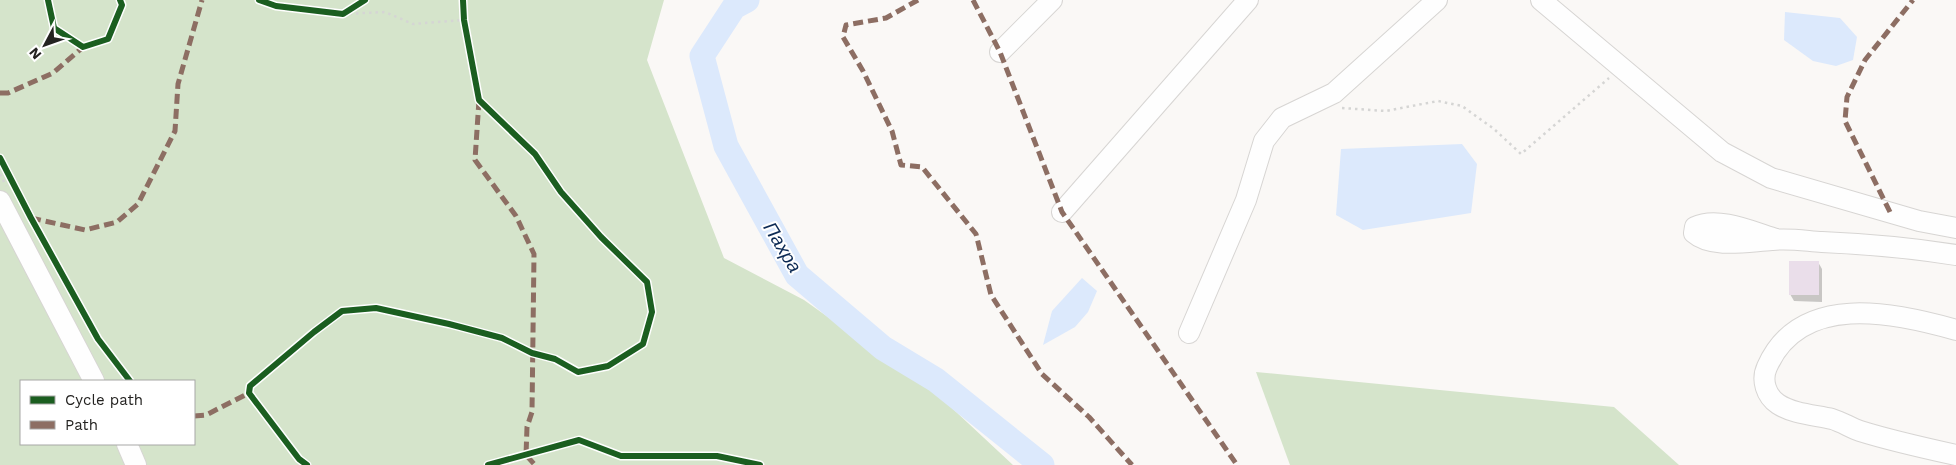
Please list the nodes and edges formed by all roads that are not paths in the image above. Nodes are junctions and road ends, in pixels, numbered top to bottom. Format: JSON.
{"nodes":[{"id":1,"x":1052,"y":0,"type":"edge"},
{"id":2,"x":1248,"y":0,"type":"edge"},
{"id":3,"x":1437,"y":0,"type":"edge"},
{"id":4,"x":1541,"y":0,"type":"edge"},
{"id":5,"x":1000,"y":52,"type":"dead end"},
{"id":6,"x":0,"y":201,"type":"edge"},
{"id":7,"x":1062,"y":212,"type":"dead end"},
{"id":8,"x":1956,"y":228,"type":"edge"},
{"id":9,"x":1776,"y":239,"type":"dead end"},
{"id":10,"x":1956,"y":255,"type":"edge"},
{"id":11,"x":1956,"y":330,"type":"edge"},
{"id":12,"x":1189,"y":334,"type":"dead end"},
{"id":13,"x":93,"y":380,"type":"edge"},
{"id":14,"x":127,"y":445,"type":"edge"},
{"id":15,"x":1956,"y":455,"type":"edge"},
{"id":16,"x":136,"y":465,"type":"edge"}],
"edges":[{"from":1,"to":5,"type":"street"},
{"from":2,"to":7,"type":"street"},
{"from":3,"to":12,"type":"street"},
{"from":4,"to":8,"type":"street"},
{"from":6,"to":13,"type":"street"},
{"from":9,"to":10,"type":"street"},
{"from":11,"to":15,"type":"street"},
{"from":14,"to":16,"type":"street"}]}
